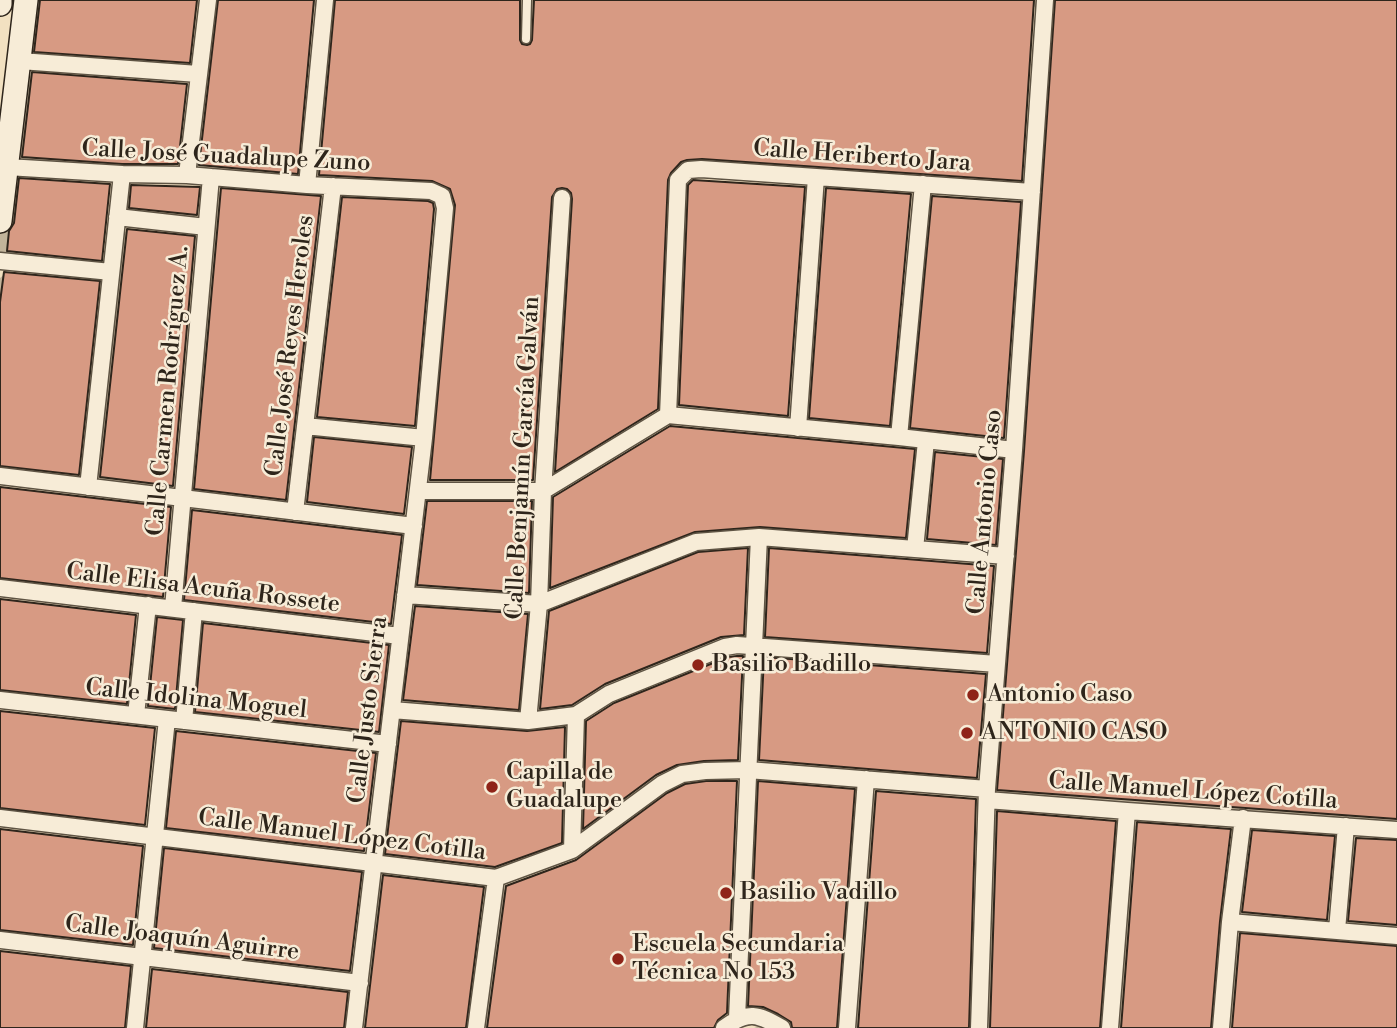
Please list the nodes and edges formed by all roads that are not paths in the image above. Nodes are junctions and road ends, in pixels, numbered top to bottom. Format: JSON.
{"nodes":[{"id":1,"x":26,"y":0,"type":"edge"},
{"id":2,"x":208,"y":0,"type":"edge"},
{"id":3,"x":325,"y":0,"type":"edge"},
{"id":4,"x":527,"y":0,"type":"edge"},
{"id":5,"x":1045,"y":0,"type":"edge"},
{"id":6,"x":526,"y":39,"type":"dead end"},
{"id":7,"x":20,"y":61,"type":"junction"},
{"id":8,"x":198,"y":74,"type":"junction"},
{"id":9,"x":7,"y":167,"type":"junction"},
{"id":10,"x":122,"y":174,"type":"junction"},
{"id":11,"x":187,"y":176,"type":"junction"},
{"id":12,"x":211,"y":177,"type":"junction"},
{"id":13,"x":816,"y":177,"type":"junction"},
{"id":14,"x":923,"y":184,"type":"junction"},
{"id":15,"x":307,"y":185,"type":"junction"},
{"id":16,"x":333,"y":186,"type":"junction"},
{"id":17,"x":1032,"y":192,"type":"junction"},
{"id":18,"x":442,"y":196,"type":"joint"},
{"id":19,"x":562,"y":198,"type":"dead end"},
{"id":20,"x":117,"y":218,"type":"junction"},
{"id":21,"x":0,"y":221,"type":"edge"},
{"id":22,"x":206,"y":227,"type":"junction"},
{"id":23,"x":0,"y":261,"type":"edge"},
{"id":24,"x":111,"y":272,"type":"junction"},
{"id":25,"x":668,"y":415,"type":"junction"},
{"id":26,"x":305,"y":426,"type":"junction"},
{"id":27,"x":798,"y":428,"type":"junction"},
{"id":28,"x":899,"y":437,"type":"junction"},
{"id":29,"x":424,"y":438,"type":"junction"},
{"id":30,"x":926,"y":441,"type":"junction"},
{"id":31,"x":1014,"y":450,"type":"junction"},
{"id":32,"x":0,"y":476,"type":"edge"},
{"id":33,"x":88,"y":487,"type":"junction"},
{"id":34,"x":418,"y":491,"type":"junction"},
{"id":35,"x":543,"y":491,"type":"junction"},
{"id":36,"x":182,"y":499,"type":"junction"},
{"id":37,"x":295,"y":512,"type":"junction"},
{"id":38,"x":414,"y":526,"type":"junction"},
{"id":39,"x":759,"y":537,"type":"junction"},
{"id":40,"x":915,"y":549,"type":"junction"},
{"id":41,"x":1006,"y":556,"type":"junction"},
{"id":42,"x":0,"y":588,"type":"edge"},
{"id":43,"x":405,"y":595,"type":"junction"},
{"id":44,"x":539,"y":604,"type":"junction"},
{"id":45,"x":148,"y":605,"type":"junction"},
{"id":46,"x":173,"y":608,"type":"junction"},
{"id":47,"x":194,"y":611,"type":"junction"},
{"id":48,"x":400,"y":636,"type":"junction"},
{"id":49,"x":755,"y":646,"type":"junction"},
{"id":50,"x":997,"y":664,"type":"junction"},
{"id":51,"x":0,"y":700,"type":"edge"},
{"id":52,"x":392,"y":710,"type":"junction"},
{"id":53,"x":136,"y":715,"type":"junction"},
{"id":54,"x":576,"y":715,"type":"junction"},
{"id":55,"x":167,"y":719,"type":"junction"},
{"id":56,"x":184,"y":721,"type":"junction"},
{"id":57,"x":528,"y":721,"type":"junction"},
{"id":58,"x":388,"y":744,"type":"junction"},
{"id":59,"x":748,"y":771,"type":"junction"},
{"id":60,"x":866,"y":779,"type":"junction"},
{"id":61,"x":987,"y":794,"type":"junction"},
{"id":62,"x":1127,"y":811,"type":"junction"},
{"id":63,"x":0,"y":818,"type":"edge"},
{"id":64,"x":1243,"y":818,"type":"junction"},
{"id":65,"x":1346,"y":826,"type":"junction"},
{"id":66,"x":1397,"y":830,"type":"edge"},
{"id":67,"x":154,"y":836,"type":"junction"},
{"id":68,"x":572,"y":850,"type":"junction"},
{"id":69,"x":374,"y":862,"type":"junction"},
{"id":70,"x":496,"y":878,"type":"junction"},
{"id":71,"x":1230,"y":922,"type":"junction"},
{"id":72,"x":1337,"y":930,"type":"junction"},
{"id":73,"x":1397,"y":936,"type":"edge"},
{"id":74,"x":0,"y":940,"type":"edge"},
{"id":75,"x":142,"y":957,"type":"junction"},
{"id":76,"x":360,"y":983,"type":"junction"},
{"id":77,"x":738,"y":1020,"type":"edge"},
{"id":78,"x":135,"y":1028,"type":"edge"},
{"id":79,"x":354,"y":1028,"type":"edge"},
{"id":80,"x":476,"y":1028,"type":"edge"},
{"id":81,"x":782,"y":1028,"type":"edge"},
{"id":82,"x":847,"y":1028,"type":"edge"},
{"id":83,"x":979,"y":1028,"type":"edge"},
{"id":84,"x":1110,"y":1028,"type":"edge"},
{"id":85,"x":1221,"y":1028,"type":"edge"}],
"edges":[{"from":1,"to":7,"type":"street"},
{"from":2,"to":8,"type":"street"},
{"from":3,"to":15,"type":"street","name":"Calle José Reyes Heroles"},
{"from":4,"to":6,"type":"lane"},
{"from":5,"to":17,"type":"street","name":"Calle Antonio Caso"},
{"from":7,"to":8,"type":"street"},
{"from":7,"to":9,"type":"street"},
{"from":8,"to":11,"type":"street"},
{"from":9,"to":10,"type":"street","name":"Calle José Guadalupe Zuno"},
{"from":9,"to":21,"type":"street"},
{"from":10,"to":11,"type":"street","name":"Calle José Guadalupe Zuno"},
{"from":10,"to":20,"type":"street"},
{"from":11,"to":12,"type":"street","name":"Calle José Guadalupe Zuno"},
{"from":12,"to":15,"type":"street","name":"Calle José Guadalupe Zuno"},
{"from":12,"to":22,"type":"street","name":"Calle Carmen Rodríguez A."},
{"from":13,"to":14,"type":"street","name":"Calle Heriberto Jara"},
{"from":13,"to":25,"type":"street","name":"Calle Heriberto Jara"},
{"from":13,"to":27,"type":"street"},
{"from":14,"to":17,"type":"street","name":"Calle Heriberto Jara"},
{"from":14,"to":28,"type":"street"},
{"from":15,"to":16,"type":"street","name":"Calle José Guadalupe Zuno"},
{"from":16,"to":18,"type":"street","name":"Calle José Guadalupe Zuno"},
{"from":16,"to":26,"type":"street","name":"Calle José Reyes Heroles"},
{"from":17,"to":31,"type":"street","name":"Calle Antonio Caso"},
{"from":18,"to":29,"type":"street","name":"Calle Justo Sierra"},
{"from":19,"to":35,"type":"street","name":"Calle Benjamín García Galván"},
{"from":20,"to":22,"type":"street"},
{"from":20,"to":24,"type":"street"},
{"from":22,"to":36,"type":"street","name":"Calle Carmen Rodríguez A."},
{"from":23,"to":24,"type":"street"},
{"from":24,"to":33,"type":"street"},
{"from":25,"to":27,"type":"street"},
{"from":25,"to":35,"type":"street"},
{"from":26,"to":29,"type":"street"},
{"from":26,"to":37,"type":"street","name":"Calle José Reyes Heroles"},
{"from":27,"to":28,"type":"street"},
{"from":28,"to":30,"type":"street"},
{"from":29,"to":34,"type":"street","name":"Calle Justo Sierra"},
{"from":30,"to":31,"type":"street"},
{"from":30,"to":40,"type":"street"},
{"from":31,"to":41,"type":"street","name":"Calle Antonio Caso"},
{"from":32,"to":33,"type":"street"},
{"from":33,"to":36,"type":"street"},
{"from":34,"to":35,"type":"street"},
{"from":34,"to":38,"type":"street","name":"Calle Justo Sierra"},
{"from":35,"to":44,"type":"street","name":"Calle Benjamín García Galván"},
{"from":36,"to":37,"type":"street"},
{"from":36,"to":46,"type":"street","name":"Calle Carmen Rodríguez A."},
{"from":37,"to":38,"type":"street"},
{"from":38,"to":43,"type":"street","name":"Calle Justo Sierra"},
{"from":39,"to":40,"type":"street"},
{"from":39,"to":44,"type":"street"},
{"from":39,"to":49,"type":"street"},
{"from":40,"to":41,"type":"street"},
{"from":41,"to":50,"type":"street","name":"Calle Antonio Caso"},
{"from":42,"to":45,"type":"street","name":"Calle Elisa Acuña Rossete"},
{"from":43,"to":44,"type":"street"},
{"from":43,"to":48,"type":"street","name":"Calle Justo Sierra"},
{"from":44,"to":57,"type":"street","name":"Calle Benjamín García Galván"},
{"from":45,"to":46,"type":"street","name":"Calle Elisa Acuña Rossete"},
{"from":45,"to":53,"type":"street"},
{"from":46,"to":47,"type":"street","name":"Calle Elisa Acuña Rossete"},
{"from":47,"to":48,"type":"street","name":"Calle Elisa Acuña Rossete"},
{"from":47,"to":56,"type":"street"},
{"from":48,"to":52,"type":"street","name":"Calle Justo Sierra"},
{"from":49,"to":50,"type":"street"},
{"from":49,"to":54,"type":"street"},
{"from":49,"to":59,"type":"street"},
{"from":50,"to":61,"type":"street","name":"Calle Antonio Caso"},
{"from":51,"to":53,"type":"street","name":"Calle Idolina Moguel"},
{"from":52,"to":57,"type":"street"},
{"from":52,"to":58,"type":"street","name":"Calle Justo Sierra"},
{"from":53,"to":55,"type":"street","name":"Calle Idolina Moguel"},
{"from":54,"to":57,"type":"street"},
{"from":54,"to":68,"type":"street"},
{"from":55,"to":56,"type":"street","name":"Calle Idolina Moguel"},
{"from":55,"to":67,"type":"street"},
{"from":56,"to":58,"type":"street","name":"Calle Idolina Moguel"},
{"from":58,"to":69,"type":"street","name":"Calle Justo Sierra"},
{"from":59,"to":60,"type":"street","name":"Calle Manuel López Cotilla"},
{"from":59,"to":68,"type":"street","name":"Calle Manuel López Cotilla"},
{"from":59,"to":77,"type":"street"},
{"from":60,"to":61,"type":"street","name":"Calle Manuel López Cotilla"},
{"from":60,"to":82,"type":"street"},
{"from":61,"to":62,"type":"street","name":"Calle Manuel López Cotilla"},
{"from":61,"to":83,"type":"street","name":"Calle Antonio Caso"},
{"from":62,"to":64,"type":"street","name":"Calle Manuel López Cotilla"},
{"from":62,"to":84,"type":"street"},
{"from":63,"to":67,"type":"street","name":"Calle Manuel López Cotilla"},
{"from":64,"to":65,"type":"street","name":"Calle Manuel López Cotilla"},
{"from":64,"to":71,"type":"street"},
{"from":65,"to":66,"type":"street","name":"Calle Manuel López Cotilla"},
{"from":65,"to":72,"type":"street"},
{"from":67,"to":69,"type":"street","name":"Calle Manuel López Cotilla"},
{"from":67,"to":75,"type":"street"},
{"from":68,"to":70,"type":"street","name":"Calle Manuel López Cotilla"},
{"from":69,"to":70,"type":"street","name":"Calle Manuel López Cotilla"},
{"from":69,"to":76,"type":"street","name":"Calle Justo Sierra"},
{"from":70,"to":80,"type":"street"},
{"from":71,"to":72,"type":"street"},
{"from":71,"to":85,"type":"street"},
{"from":72,"to":73,"type":"street"},
{"from":74,"to":75,"type":"street","name":"Calle Joaquín Aguirre"},
{"from":75,"to":76,"type":"street","name":"Calle Joaquín Aguirre"},
{"from":75,"to":78,"type":"street"},
{"from":76,"to":79,"type":"street","name":"Calle Justo Sierra"},
{"from":77,"to":81,"type":"street"}]}
